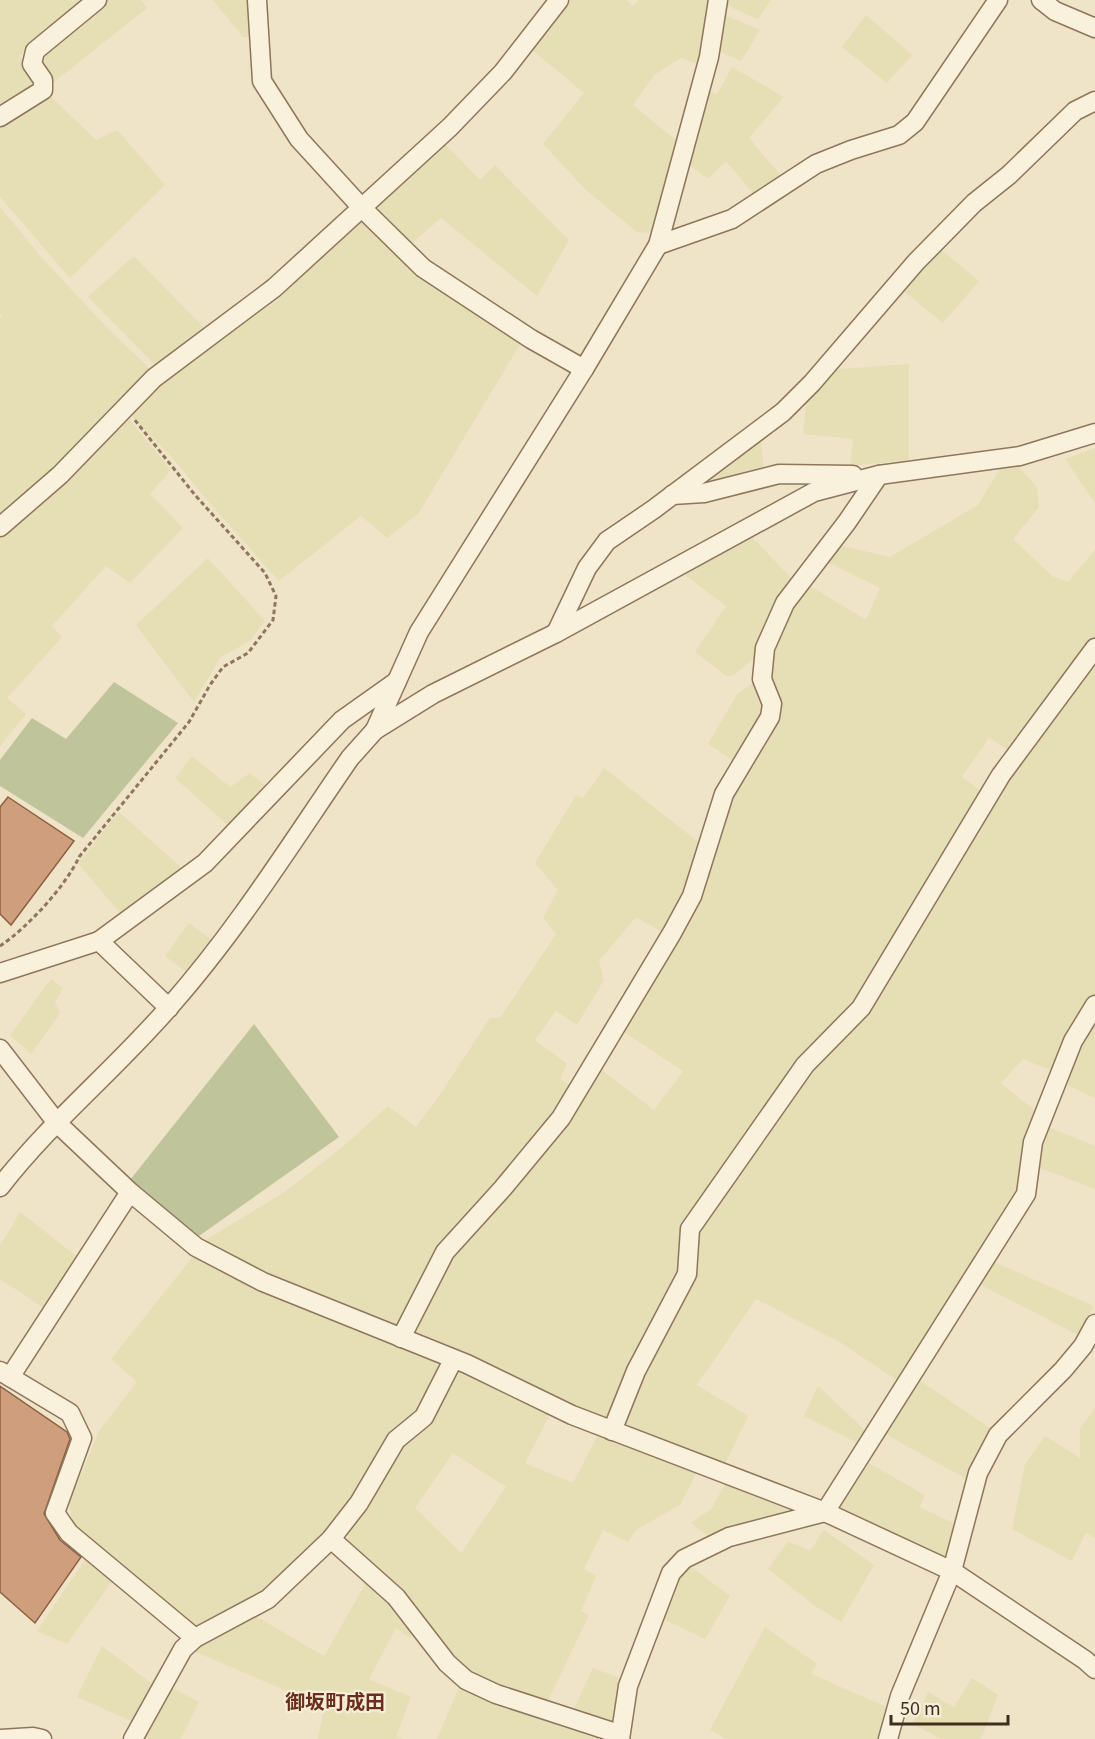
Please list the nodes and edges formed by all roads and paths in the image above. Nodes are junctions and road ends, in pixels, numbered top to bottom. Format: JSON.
{"nodes":[{"id":1,"x":97,"y":0,"type":"edge"},
{"id":2,"x":257,"y":0,"type":"edge"},
{"id":3,"x":560,"y":0,"type":"edge"},
{"id":4,"x":718,"y":0,"type":"edge"},
{"id":5,"x":998,"y":0,"type":"edge"},
{"id":6,"x":1041,"y":0,"type":"edge"},
{"id":7,"x":1095,"y":28,"type":"edge"},
{"id":8,"x":1095,"y":100,"type":"edge"},
{"id":9,"x":0,"y":117,"type":"edge"},
{"id":10,"x":362,"y":208,"type":"junction"},
{"id":11,"x":658,"y":245,"type":"junction"},
{"id":12,"x":584,"y":369,"type":"junction"},
{"id":13,"x":125,"y":409,"type":"junction"},
{"id":14,"x":1095,"y":433,"type":"edge"},
{"id":15,"x":879,"y":475,"type":"junction"},
{"id":16,"x":672,"y":495,"type":"junction"},
{"id":17,"x":0,"y":527,"type":"edge"},
{"id":18,"x":556,"y":633,"type":"junction"},
{"id":19,"x":1095,"y":648,"type":"edge"},
{"id":20,"x":397,"y":680,"type":"junction"},
{"id":21,"x":375,"y":730,"type":"junction"},
{"id":22,"x":99,"y":941,"type":"junction"},
{"id":23,"x":0,"y":946,"type":"edge"},
{"id":24,"x":0,"y":973,"type":"edge"},
{"id":25,"x":1095,"y":1005,"type":"edge"},
{"id":26,"x":169,"y":1008,"type":"junction"},
{"id":27,"x":0,"y":1048,"type":"edge"},
{"id":28,"x":57,"y":1123,"type":"junction"},
{"id":29,"x":0,"y":1187,"type":"edge"},
{"id":30,"x":130,"y":1192,"type":"junction"},
{"id":31,"x":1095,"y":1324,"type":"edge"},
{"id":32,"x":401,"y":1338,"type":"junction"},
{"id":33,"x":453,"y":1360,"type":"junction"},
{"id":34,"x":5,"y":1374,"type":"edge"},
{"id":35,"x":612,"y":1431,"type":"junction"},
{"id":36,"x":825,"y":1512,"type":"junction"},
{"id":37,"x":331,"y":1539,"type":"junction"},
{"id":38,"x":952,"y":1572,"type":"junction"},
{"id":39,"x":195,"y":1638,"type":"junction"},
{"id":40,"x":1095,"y":1669,"type":"edge"},
{"id":41,"x":620,"y":1736,"type":"edge"},
{"id":42,"x":0,"y":1739,"type":"edge"},
{"id":43,"x":42,"y":1739,"type":"edge"},
{"id":44,"x":133,"y":1739,"type":"edge"},
{"id":45,"x":888,"y":1739,"type":"edge"}],
"edges":[{"from":1,"to":9,"type":"street"},
{"from":2,"to":10,"type":"street"},
{"from":3,"to":10,"type":"street"},
{"from":4,"to":11,"type":"street"},
{"from":5,"to":11,"type":"street"},
{"from":6,"to":7,"type":"street"},
{"from":8,"to":16,"type":"street"},
{"from":10,"to":12,"type":"street"},
{"from":10,"to":13,"type":"street"},
{"from":11,"to":12,"type":"street"},
{"from":12,"to":20,"type":"street"},
{"from":13,"to":17,"type":"street"},
{"from":13,"to":23,"type":"path"},
{"from":14,"to":15,"type":"street"},
{"from":15,"to":16,"type":"street"},
{"from":15,"to":18,"type":"street"},
{"from":15,"to":32,"type":"street"},
{"from":16,"to":18,"type":"street"},
{"from":18,"to":21,"type":"street"},
{"from":19,"to":35,"type":"street"},
{"from":20,"to":21,"type":"street"},
{"from":20,"to":22,"type":"street"},
{"from":21,"to":26,"type":"street"},
{"from":22,"to":24,"type":"street"},
{"from":22,"to":26,"type":"street"},
{"from":25,"to":36,"type":"street"},
{"from":26,"to":28,"type":"street"},
{"from":27,"to":28,"type":"street"},
{"from":28,"to":29,"type":"street"},
{"from":28,"to":30,"type":"street"},
{"from":30,"to":32,"type":"street"},
{"from":30,"to":34,"type":"street"},
{"from":31,"to":38,"type":"street"},
{"from":32,"to":33,"type":"street"},
{"from":33,"to":35,"type":"street"},
{"from":33,"to":37,"type":"street"},
{"from":34,"to":39,"type":"street"},
{"from":35,"to":36,"type":"street"},
{"from":36,"to":38,"type":"street"},
{"from":36,"to":41,"type":"street"},
{"from":37,"to":39,"type":"street"},
{"from":37,"to":41,"type":"street"},
{"from":38,"to":40,"type":"street"},
{"from":38,"to":45,"type":"street"},
{"from":39,"to":44,"type":"street"},
{"from":42,"to":43,"type":"street"}]}
